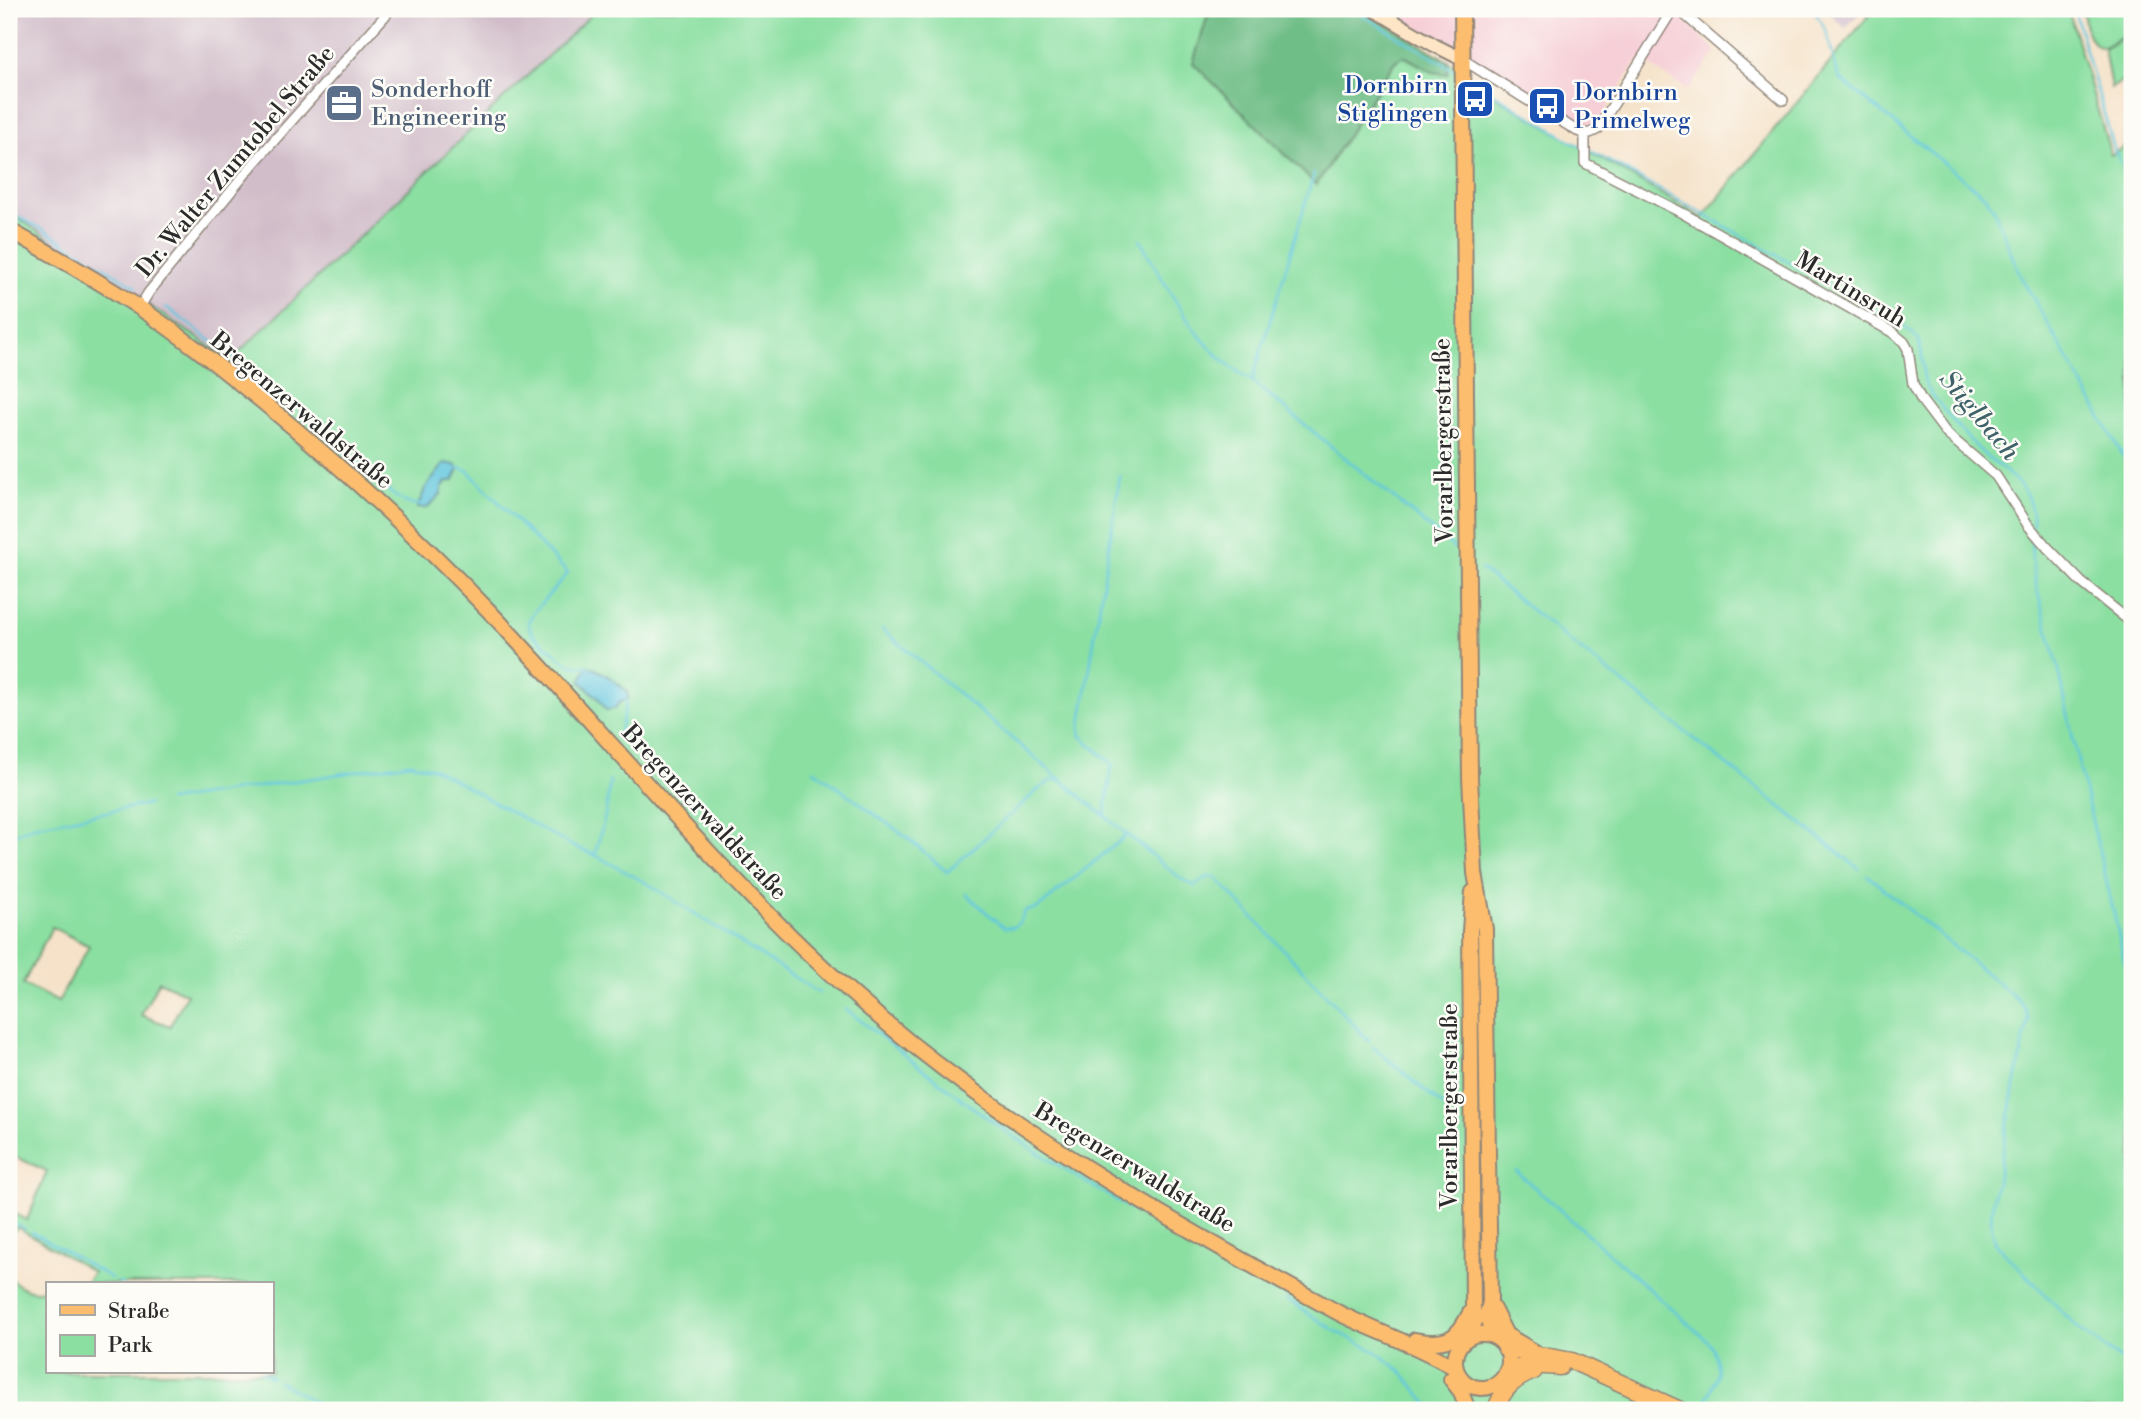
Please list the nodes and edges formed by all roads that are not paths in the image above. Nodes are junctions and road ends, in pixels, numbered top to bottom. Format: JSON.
{"nodes":[{"id":1,"x":391,"y":9,"type":"edge"},
{"id":2,"x":1373,"y":9,"type":"edge"},
{"id":3,"x":1462,"y":9,"type":"edge"},
{"id":4,"x":1676,"y":9,"type":"edge"},
{"id":5,"x":1462,"y":62,"type":"junction"},
{"id":6,"x":1783,"y":100,"type":"dead end"},
{"id":7,"x":1585,"y":138,"type":"junction"},
{"id":8,"x":9,"y":230,"type":"edge"},
{"id":9,"x":139,"y":308,"type":"junction"},
{"id":10,"x":2132,"y":623,"type":"edge"},
{"id":11,"x":1475,"y":873,"type":"junction"},
{"id":12,"x":1490,"y":1302,"type":"junction"},
{"id":13,"x":1473,"y":1309,"type":"junction"},
{"id":14,"x":1492,"y":1336,"type":"junction"},
{"id":15,"x":1394,"y":1339,"type":"junction"},
{"id":16,"x":1464,"y":1341,"type":"junction"},
{"id":17,"x":1506,"y":1349,"type":"junction"},
{"id":18,"x":1424,"y":1350,"type":"junction"},
{"id":19,"x":1539,"y":1354,"type":"junction"},
{"id":20,"x":1557,"y":1366,"type":"junction"},
{"id":21,"x":1455,"y":1368,"type":"junction"},
{"id":22,"x":1507,"y":1371,"type":"junction"},
{"id":23,"x":1470,"y":1386,"type":"junction"},
{"id":24,"x":1493,"y":1387,"type":"junction"},
{"id":25,"x":1468,"y":1410,"type":"edge"},
{"id":26,"x":1476,"y":1410,"type":"edge"},
{"id":27,"x":1489,"y":1410,"type":"edge"},
{"id":28,"x":1496,"y":1410,"type":"edge"},
{"id":29,"x":1661,"y":1410,"type":"edge"},
{"id":30,"x":1680,"y":1410,"type":"edge"}],
"edges":[{"from":1,"to":9,"type":"street","name":"Dr. Walter Zumtobel Straße"},
{"from":2,"to":5,"type":"main road"},
{"from":3,"to":5,"type":"main road","name":"Vorarlbergerstraße"},
{"from":4,"to":6,"type":"street"},
{"from":4,"to":7,"type":"street"},
{"from":5,"to":7,"type":"street"},
{"from":5,"to":11,"type":"main road","name":"Vorarlbergerstraße"},
{"from":7,"to":10,"type":"street","name":"Martinsruh"},
{"from":8,"to":9,"type":"main road","name":"Bregenzerwaldstraße"},
{"from":9,"to":15,"type":"main road","name":"Bregenzerwaldstraße"},
{"from":11,"to":12,"type":"main road","name":"Vorarlbergerstraße"},
{"from":11,"to":13,"type":"main road","name":"Vorarlbergerstraße"},
{"from":12,"to":14,"type":"main road","name":"Vorarlbergerstraße"},
{"from":12,"to":19,"type":"main road"},
{"from":13,"to":15,"type":"main road"},
{"from":13,"to":16,"type":"main road","name":"Vorarlbergerstraße"},
{"from":14,"to":16,"type":"main road"},
{"from":14,"to":17,"type":"main road"},
{"from":15,"to":18,"type":"main road","name":"Bregenzerwaldstraße"},
{"from":15,"to":25,"type":"main road"},
{"from":16,"to":18,"type":"main road","name":"Bregenzerwaldstraße"},
{"from":16,"to":21,"type":"main road","name":"Vorarlbergerstraße"},
{"from":17,"to":19,"type":"highway"},
{"from":17,"to":22,"type":"main road"},
{"from":18,"to":21,"type":"main road","name":"Bregenzerwaldstraße"},
{"from":19,"to":30,"type":"highway"},
{"from":20,"to":22,"type":"highway"},
{"from":20,"to":28,"type":"highway"},
{"from":20,"to":29,"type":"highway"},
{"from":21,"to":23,"type":"main road"},
{"from":22,"to":24,"type":"main road"},
{"from":23,"to":24,"type":"main road"},
{"from":23,"to":26,"type":"main road"},
{"from":24,"to":27,"type":"main road"}]}
